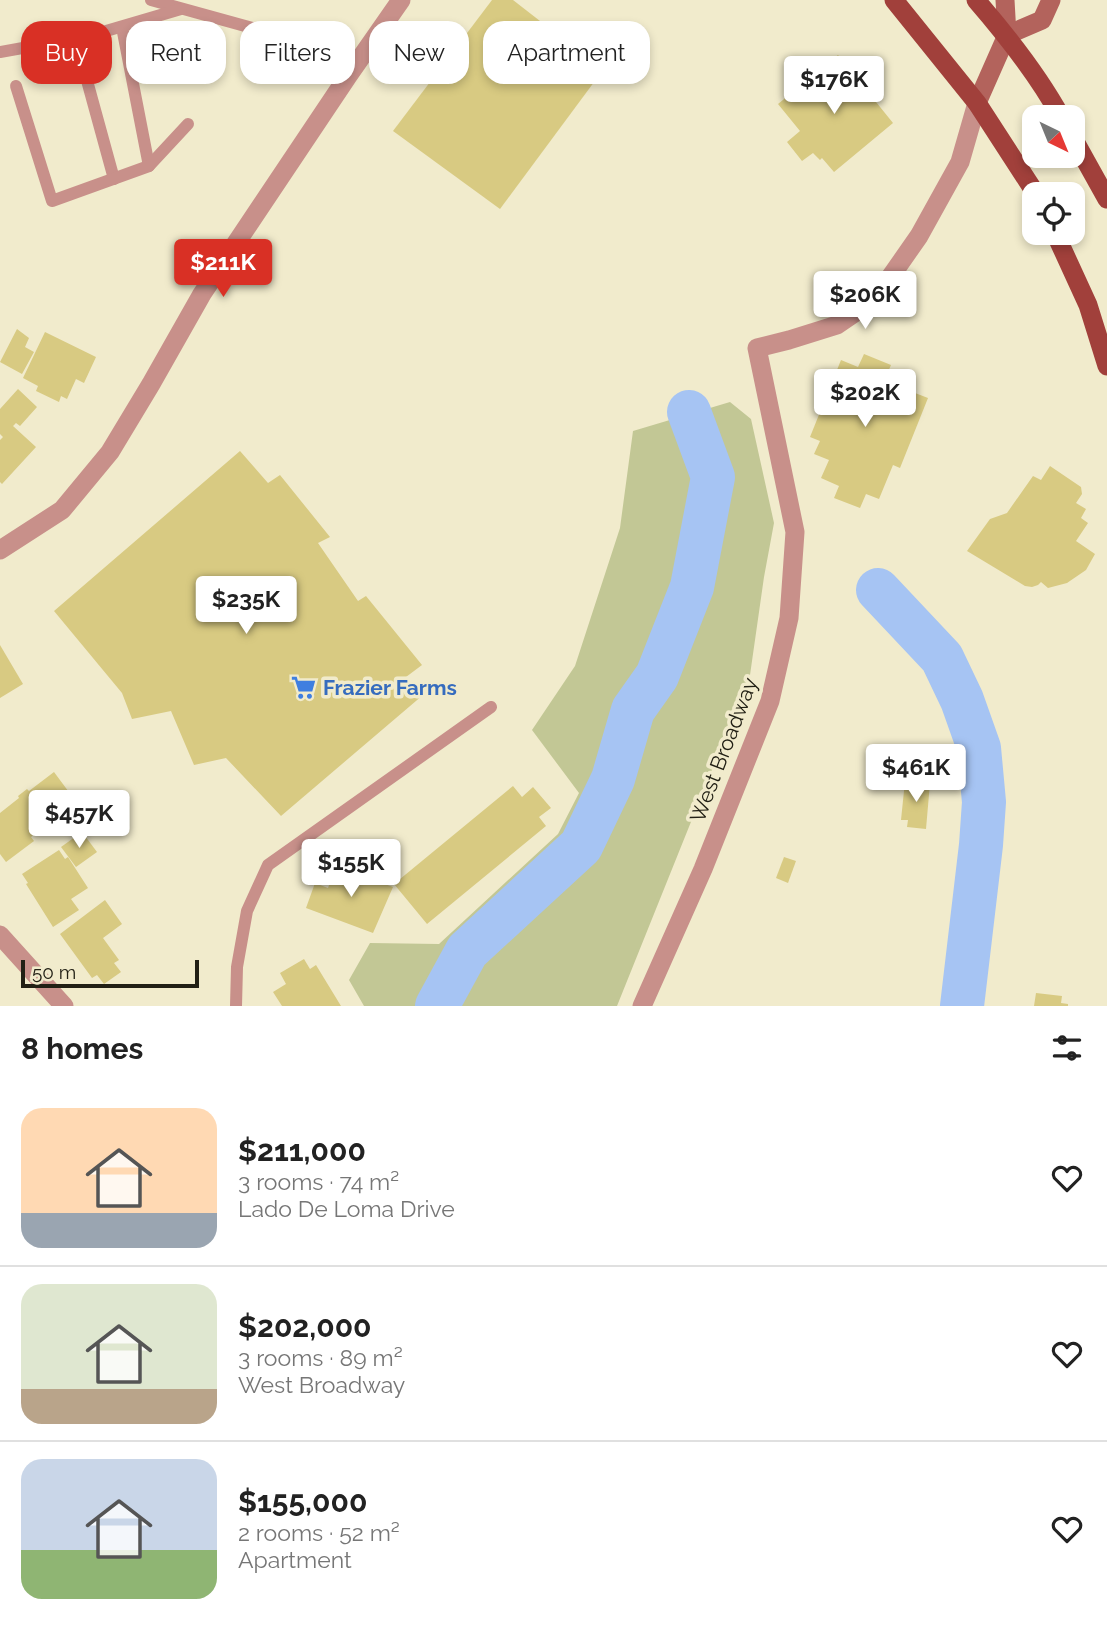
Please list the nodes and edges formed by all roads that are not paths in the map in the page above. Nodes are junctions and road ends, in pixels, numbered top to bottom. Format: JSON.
{"nodes":[{"id":1,"x":151,"y":0,"type":"edge"},
{"id":2,"x":401,"y":0,"type":"edge"},
{"id":3,"x":894,"y":0,"type":"edge"},
{"id":4,"x":976,"y":0,"type":"edge"},
{"id":5,"x":1005,"y":0,"type":"edge"},
{"id":6,"x":1051,"y":0,"type":"edge"},
{"id":7,"x":182,"y":9,"type":"junction"},
{"id":8,"x":122,"y":27,"type":"junction"},
{"id":9,"x":1007,"y":36,"type":"junction"},
{"id":10,"x":0,"y":52,"type":"edge"},
{"id":11,"x":361,"y":58,"type":"junction"},
{"id":12,"x":88,"y":84,"type":"edge"},
{"id":13,"x":16,"y":86,"type":"dead end"},
{"id":14,"x":977,"y":103,"type":"junction"},
{"id":15,"x":1054,"y":105,"type":"edge"},
{"id":16,"x":188,"y":124,"type":"dead end"},
{"id":17,"x":1085,"y":160,"type":"edge"},
{"id":18,"x":149,"y":166,"type":"junction"},
{"id":19,"x":114,"y":179,"type":"junction"},
{"id":20,"x":1028,"y":182,"type":"edge"},
{"id":21,"x":1107,"y":200,"type":"edge"},
{"id":22,"x":1060,"y":245,"type":"edge"},
{"id":23,"x":1107,"y":366,"type":"edge"},
{"id":24,"x":0,"y":550,"type":"edge"},
{"id":25,"x":491,"y":707,"type":"dead end"},
{"id":26,"x":0,"y":935,"type":"edge"},
{"id":27,"x":64,"y":1006,"type":"edge"},
{"id":28,"x":236,"y":1006,"type":"edge"},
{"id":29,"x":642,"y":1006,"type":"edge"}],
"edges":[{"from":1,"to":7,"type":"lane"},
{"from":2,"to":11,"type":"street"},
{"from":3,"to":14,"type":"main road"},
{"from":4,"to":9,"type":"main road"},
{"from":5,"to":9,"type":"main road"},
{"from":6,"to":9,"type":"main road"},
{"from":7,"to":8,"type":"lane"},
{"from":7,"to":11,"type":"lane"},
{"from":8,"to":10,"type":"lane"},
{"from":8,"to":18,"type":"lane"},
{"from":9,"to":14,"type":"main road"},
{"from":9,"to":15,"type":"main road"},
{"from":11,"to":24,"type":"street"},
{"from":12,"to":19,"type":"lane"},
{"from":13,"to":19,"type":"lane"},
{"from":14,"to":20,"type":"main road"},
{"from":14,"to":29,"type":"street","name":"West Broadway"},
{"from":16,"to":18,"type":"lane"},
{"from":17,"to":21,"type":"main road"},
{"from":18,"to":19,"type":"lane"},
{"from":22,"to":23,"type":"main road"},
{"from":25,"to":28,"type":"lane"},
{"from":26,"to":27,"type":"street"}]}
